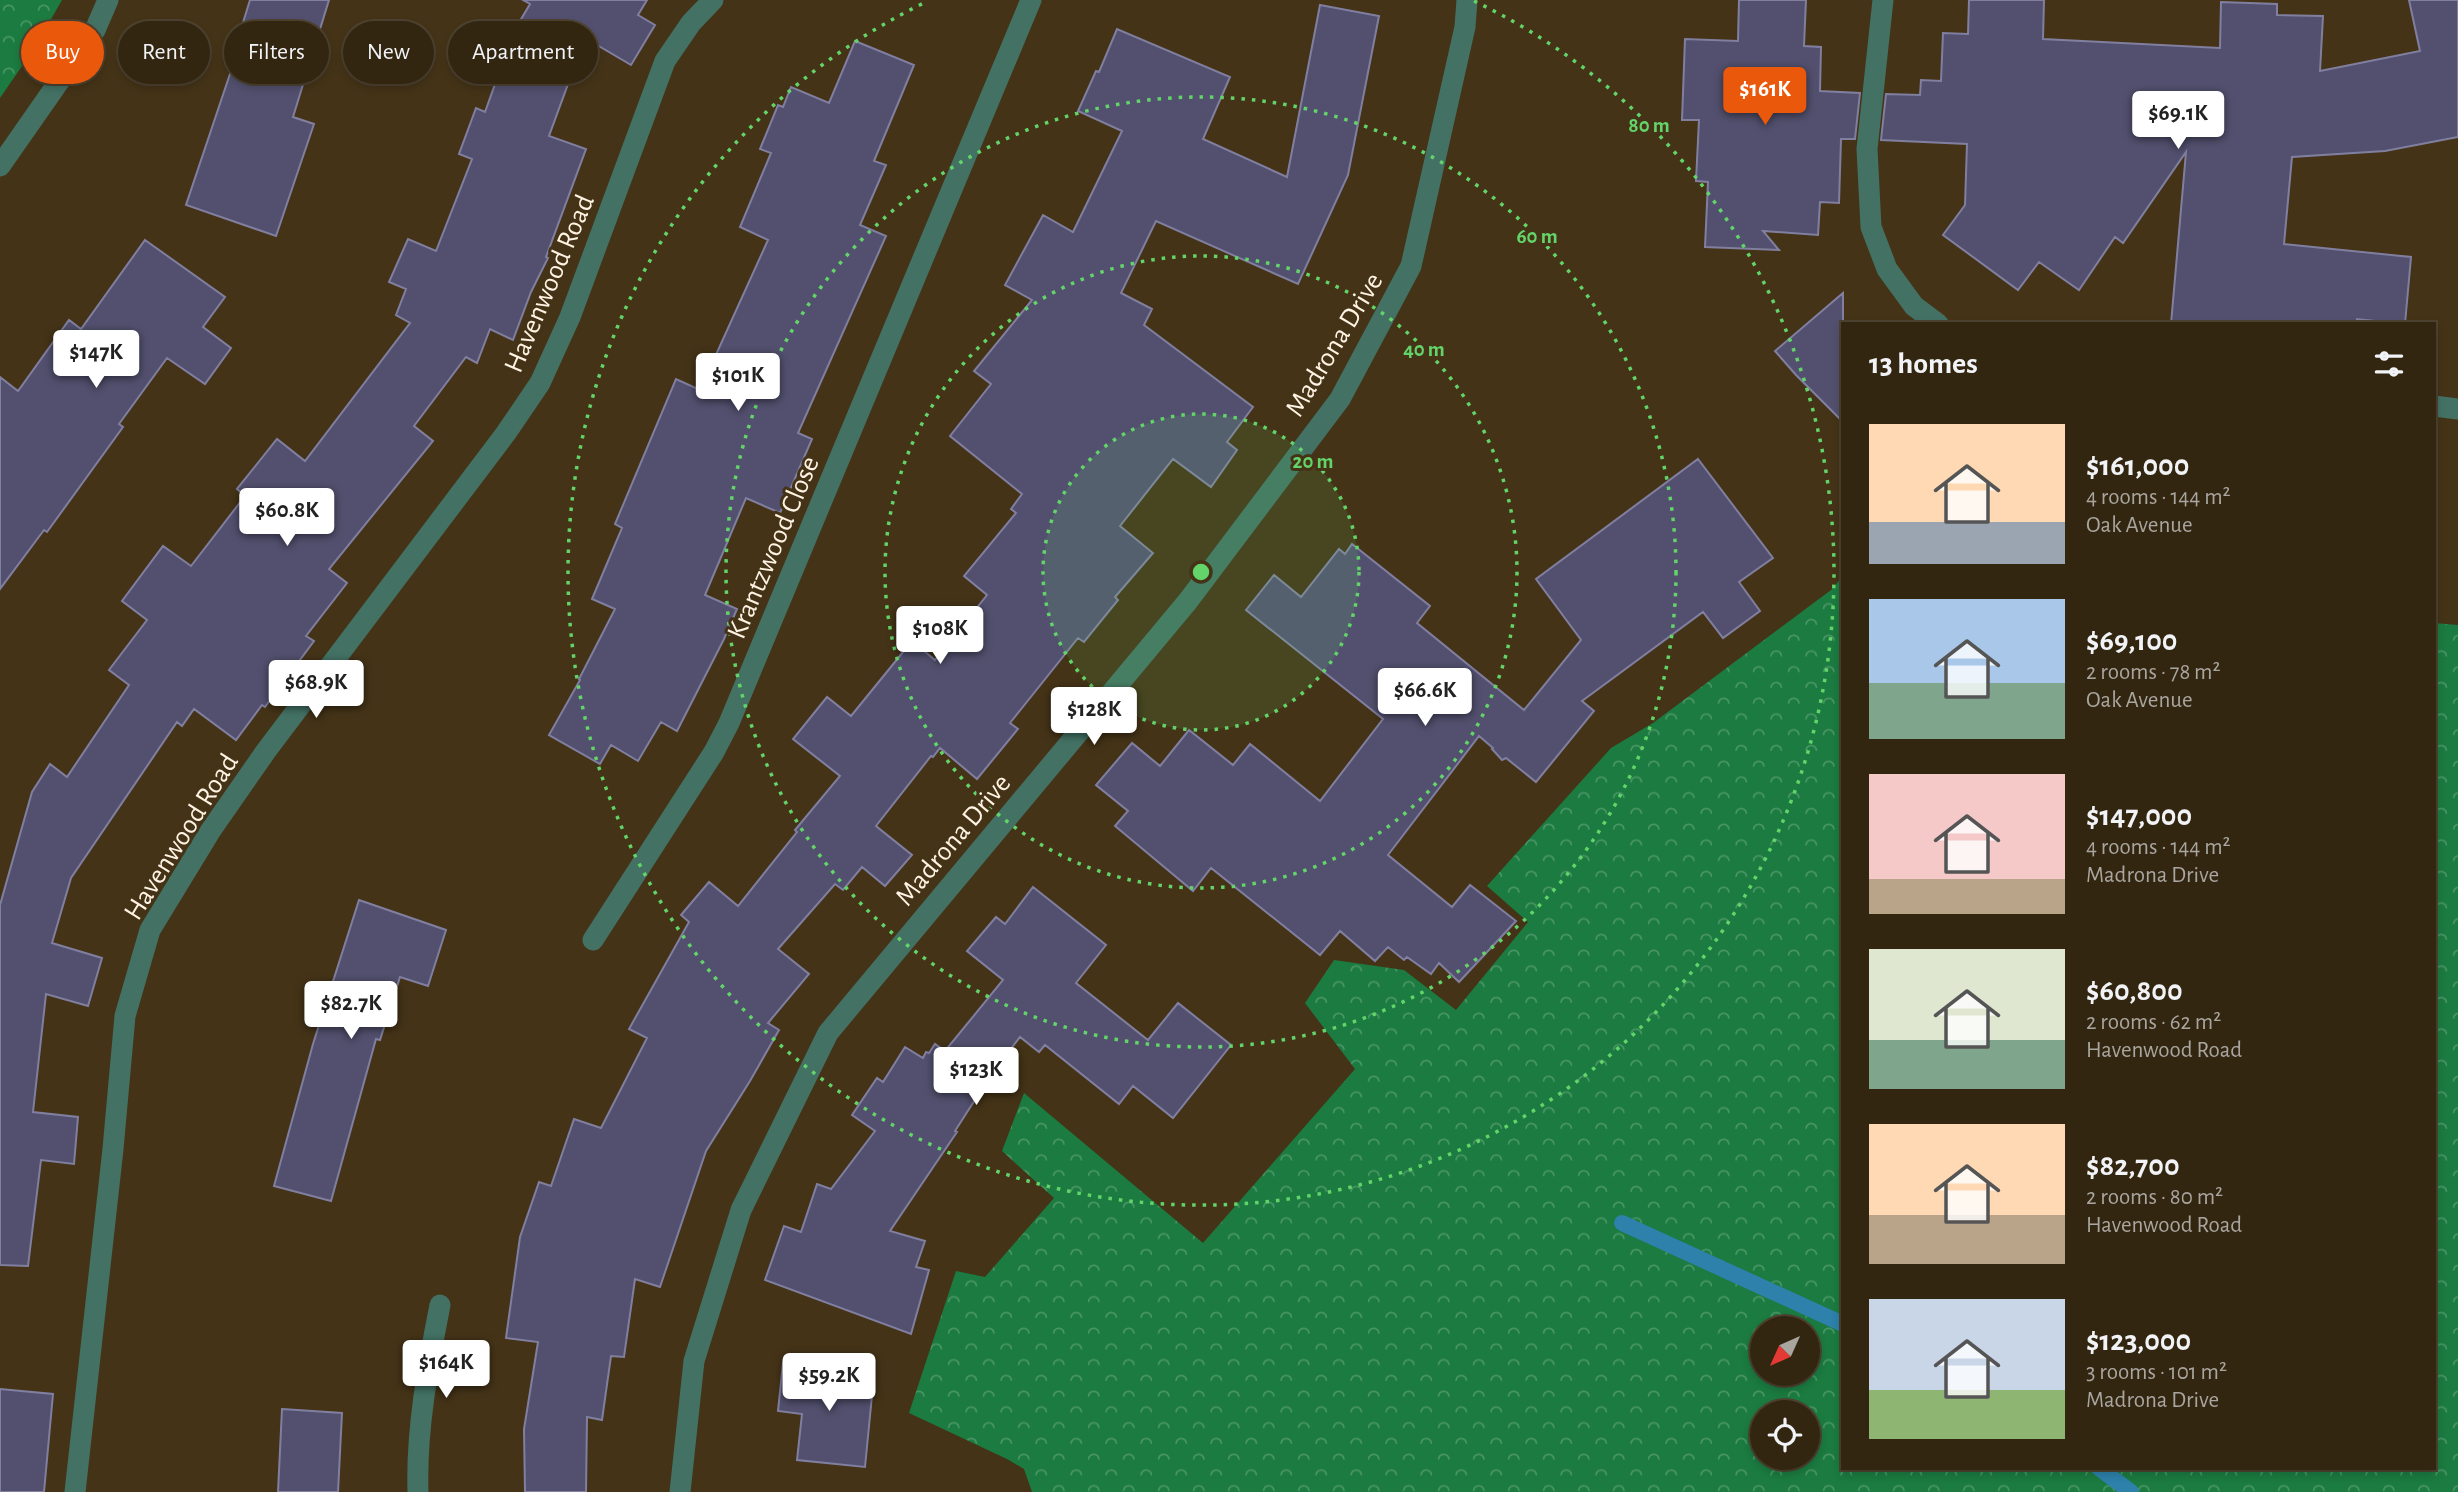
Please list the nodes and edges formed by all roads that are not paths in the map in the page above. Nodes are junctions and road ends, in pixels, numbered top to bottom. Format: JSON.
{"nodes":[{"id":1,"x":108,"y":0,"type":"edge"},
{"id":2,"x":713,"y":0,"type":"edge"},
{"id":3,"x":1031,"y":0,"type":"edge"},
{"id":4,"x":1468,"y":0,"type":"edge"},
{"id":5,"x":1883,"y":0,"type":"edge"},
{"id":6,"x":0,"y":166,"type":"edge"},
{"id":7,"x":1935,"y":322,"type":"edge"},
{"id":8,"x":2436,"y":406,"type":"edge"},
{"id":9,"x":2458,"y":409,"type":"edge"},
{"id":10,"x":593,"y":940,"type":"dead end"},
{"id":11,"x":440,"y":1305,"type":"dead end"},
{"id":12,"x":75,"y":1492,"type":"edge"},
{"id":13,"x":418,"y":1492,"type":"edge"},
{"id":14,"x":680,"y":1492,"type":"edge"}],
"edges":[{"from":1,"to":6,"type":"street"},
{"from":2,"to":12,"type":"street","name":"Havenwood Road"},
{"from":3,"to":10,"type":"street","name":"Krantzwood Close"},
{"from":4,"to":14,"type":"street","name":"Madrona Drive"},
{"from":5,"to":7,"type":"street"},
{"from":8,"to":9,"type":"street"},
{"from":11,"to":13,"type":"street"}]}
